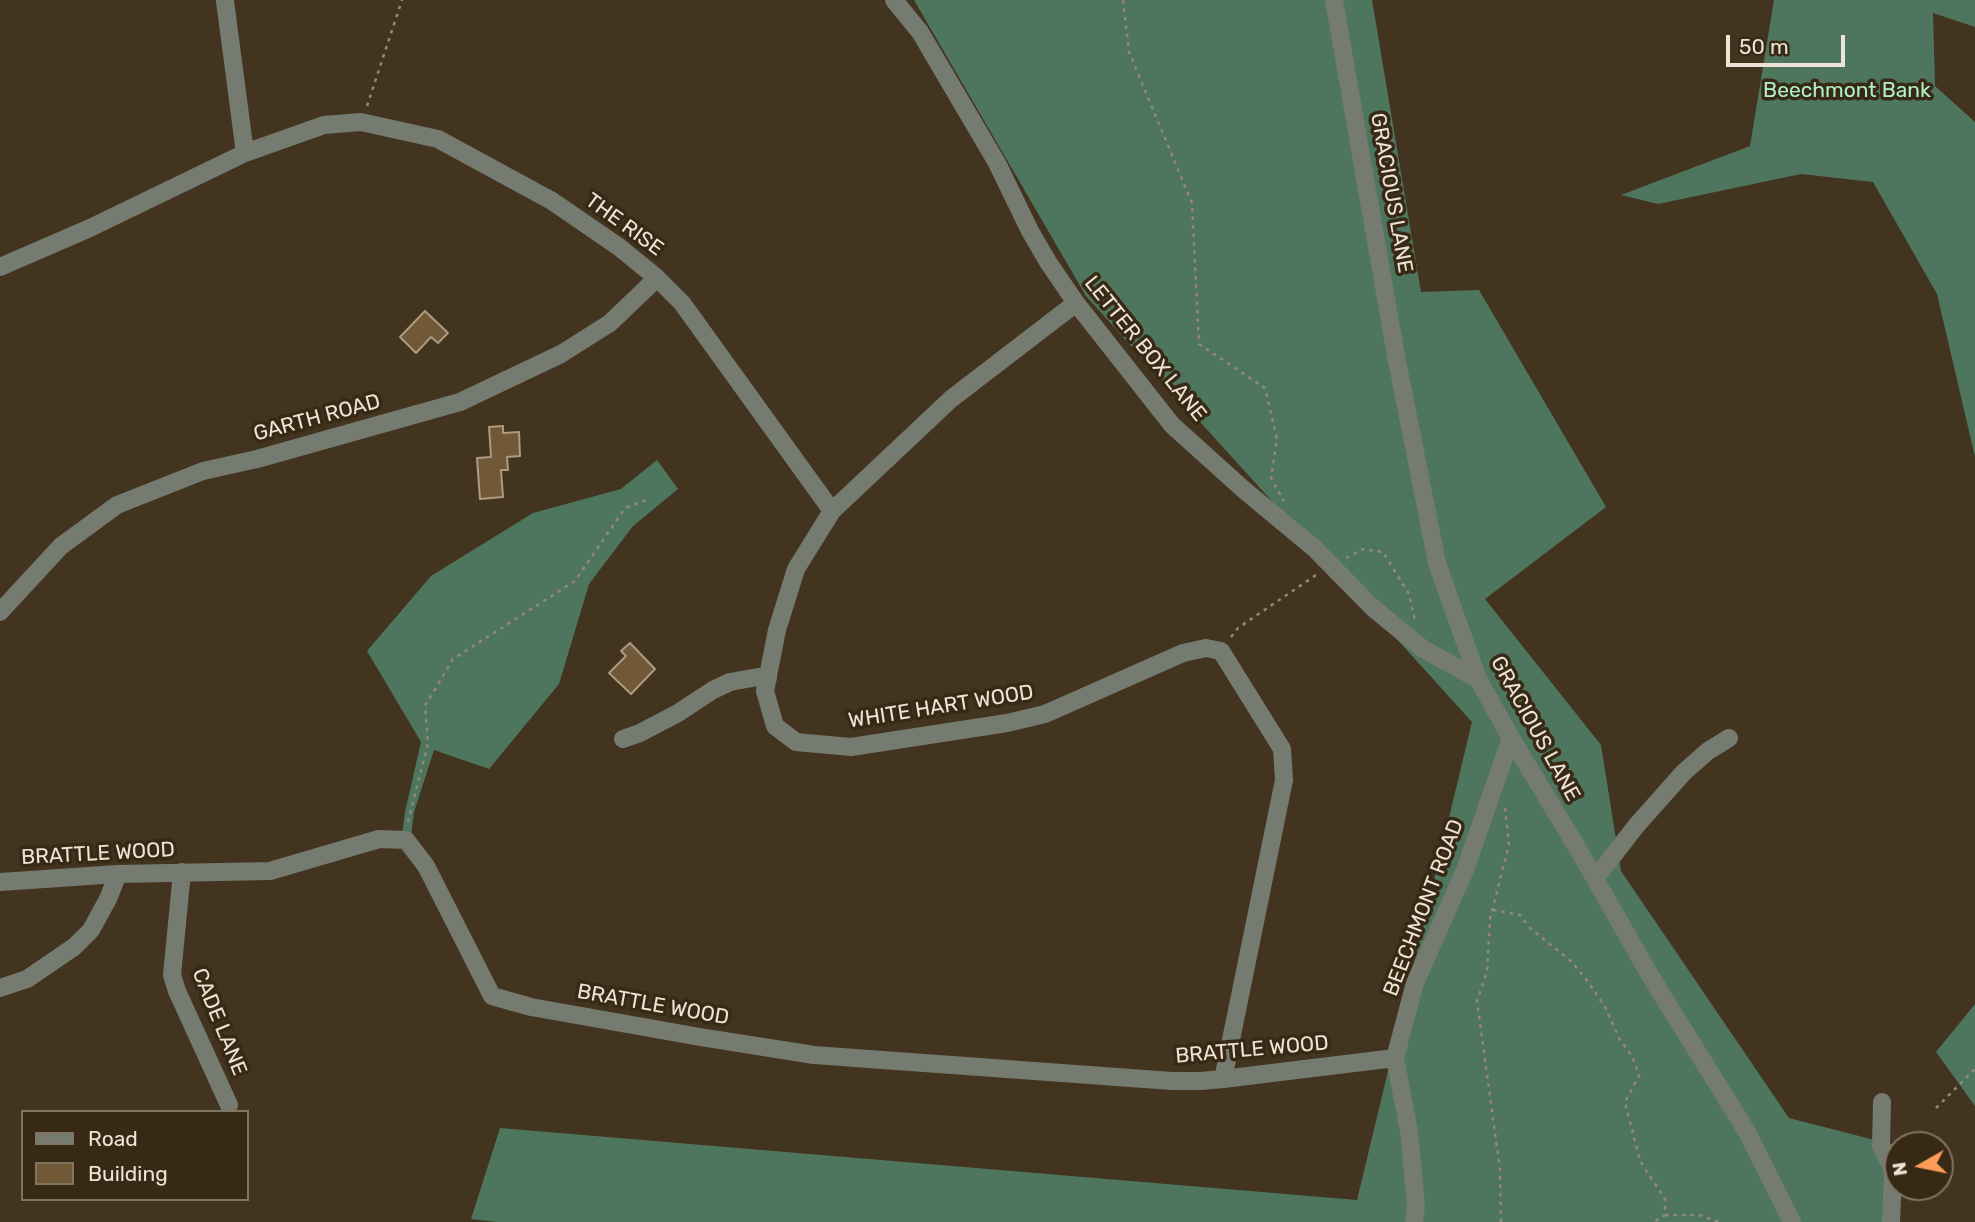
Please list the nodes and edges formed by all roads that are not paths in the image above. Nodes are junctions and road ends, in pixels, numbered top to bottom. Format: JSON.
{"nodes":[{"id":1,"x":894,"y":0,"type":"edge"},
{"id":2,"x":1334,"y":0,"type":"edge"},
{"id":3,"x":224,"y":2,"type":"edge"},
{"id":4,"x":245,"y":153,"type":"junction"},
{"id":5,"x":0,"y":267,"type":"edge"},
{"id":6,"x":657,"y":278,"type":"junction"},
{"id":7,"x":1076,"y":303,"type":"junction"},
{"id":8,"x":832,"y":511,"type":"junction"},
{"id":9,"x":0,"y":612,"type":"edge"},
{"id":10,"x":768,"y":678,"type":"junction"},
{"id":11,"x":1478,"y":679,"type":"junction"},
{"id":12,"x":1511,"y":738,"type":"junction"},
{"id":13,"x":1729,"y":738,"type":"dead end"},
{"id":14,"x":623,"y":739,"type":"dead end"},
{"id":15,"x":182,"y":872,"type":"junction"},
{"id":16,"x":118,"y":874,"type":"junction"},
{"id":17,"x":1595,"y":879,"type":"junction"},
{"id":18,"x":0,"y":881,"type":"edge"},
{"id":19,"x":0,"y":988,"type":"edge"},
{"id":20,"x":1395,"y":1058,"type":"junction"},
{"id":21,"x":1223,"y":1079,"type":"junction"},
{"id":22,"x":1882,"y":1102,"type":"dead end"},
{"id":23,"x":229,"y":1105,"type":"dead end"},
{"id":24,"x":1414,"y":1222,"type":"edge"},
{"id":25,"x":1792,"y":1222,"type":"edge"},
{"id":26,"x":1891,"y":1222,"type":"edge"}],
"edges":[{"from":1,"to":7,"type":"street","name":"LETTER BOX LANE"},
{"from":2,"to":11,"type":"street","name":"GRACIOUS LANE"},
{"from":3,"to":4,"type":"street"},
{"from":4,"to":5,"type":"street","name":"THE RISE"},
{"from":4,"to":6,"type":"street","name":"THE RISE"},
{"from":6,"to":8,"type":"street","name":"THE RISE"},
{"from":6,"to":9,"type":"street","name":"GARTH ROAD"},
{"from":7,"to":8,"type":"street"},
{"from":7,"to":11,"type":"street","name":"LETTER BOX LANE"},
{"from":8,"to":10,"type":"street","name":"WHITE HART WOOD"},
{"from":10,"to":14,"type":"street"},
{"from":10,"to":21,"type":"street","name":"WHITE HART WOOD"},
{"from":11,"to":12,"type":"street","name":"GRACIOUS LANE"},
{"from":12,"to":17,"type":"street","name":"GRACIOUS LANE"},
{"from":12,"to":20,"type":"street","name":"BEECHMONT ROAD"},
{"from":13,"to":17,"type":"street"},
{"from":15,"to":16,"type":"street","name":"BRATTLE WOOD"},
{"from":15,"to":21,"type":"street","name":"BRATTLE WOOD"},
{"from":15,"to":23,"type":"street","name":"CADE LANE"},
{"from":16,"to":18,"type":"street","name":"BRATTLE WOOD"},
{"from":16,"to":19,"type":"street"},
{"from":17,"to":25,"type":"street","name":"GRACIOUS LANE"},
{"from":20,"to":21,"type":"street","name":"BRATTLE WOOD"},
{"from":20,"to":24,"type":"street","name":"BEECHMONT ROAD"},
{"from":22,"to":26,"type":"street"}]}
